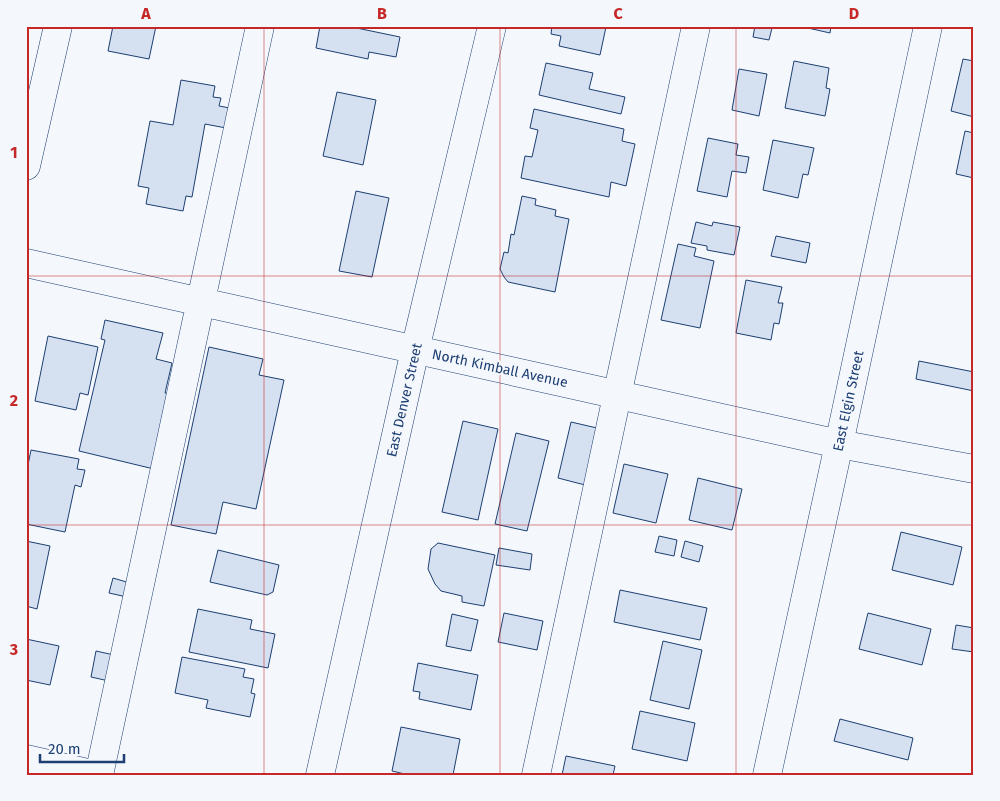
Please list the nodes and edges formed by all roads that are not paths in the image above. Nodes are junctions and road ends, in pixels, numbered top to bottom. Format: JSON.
{"nodes":[{"id":1,"x":58,"y":26,"type":"edge"},
{"id":2,"x":260,"y":26,"type":"edge"},
{"id":3,"x":492,"y":26,"type":"edge"},
{"id":4,"x":696,"y":26,"type":"edge"},
{"id":5,"x":928,"y":26,"type":"edge"},
{"id":6,"x":26,"y":166,"type":"edge"},
{"id":7,"x":26,"y":264,"type":"edge"},
{"id":8,"x":200,"y":302,"type":"junction"},
{"id":9,"x":415,"y":350,"type":"junction"},
{"id":10,"x":617,"y":394,"type":"junction"},
{"id":11,"x":840,"y":444,"type":"junction"},
{"id":12,"x":974,"y":469,"type":"edge"},
{"id":13,"x":26,"y":759,"type":"edge"},
{"id":14,"x":97,"y":775,"type":"edge"},
{"id":15,"x":320,"y":775,"type":"edge"},
{"id":16,"x":536,"y":775,"type":"edge"},
{"id":17,"x":766,"y":775,"type":"edge"}],
"edges":[{"from":1,"to":6,"type":"street"},
{"from":2,"to":8,"type":"street"},
{"from":3,"to":9,"type":"street","name":"East Denver Street"},
{"from":4,"to":10,"type":"street"},
{"from":5,"to":11,"type":"street","name":"East Elgin Street"},
{"from":7,"to":8,"type":"street","name":"North Kimball Avenue"},
{"from":8,"to":9,"type":"street","name":"North Kimball Avenue"},
{"from":8,"to":14,"type":"street"},
{"from":9,"to":10,"type":"street","name":"North Kimball Avenue"},
{"from":9,"to":15,"type":"street","name":"East Denver Street"},
{"from":10,"to":11,"type":"street","name":"North Kimball Avenue"},
{"from":10,"to":16,"type":"street"},
{"from":11,"to":12,"type":"street","name":"North Kimball Avenue"},
{"from":11,"to":17,"type":"street","name":"East Elgin Street"},
{"from":13,"to":14,"type":"street"}]}
